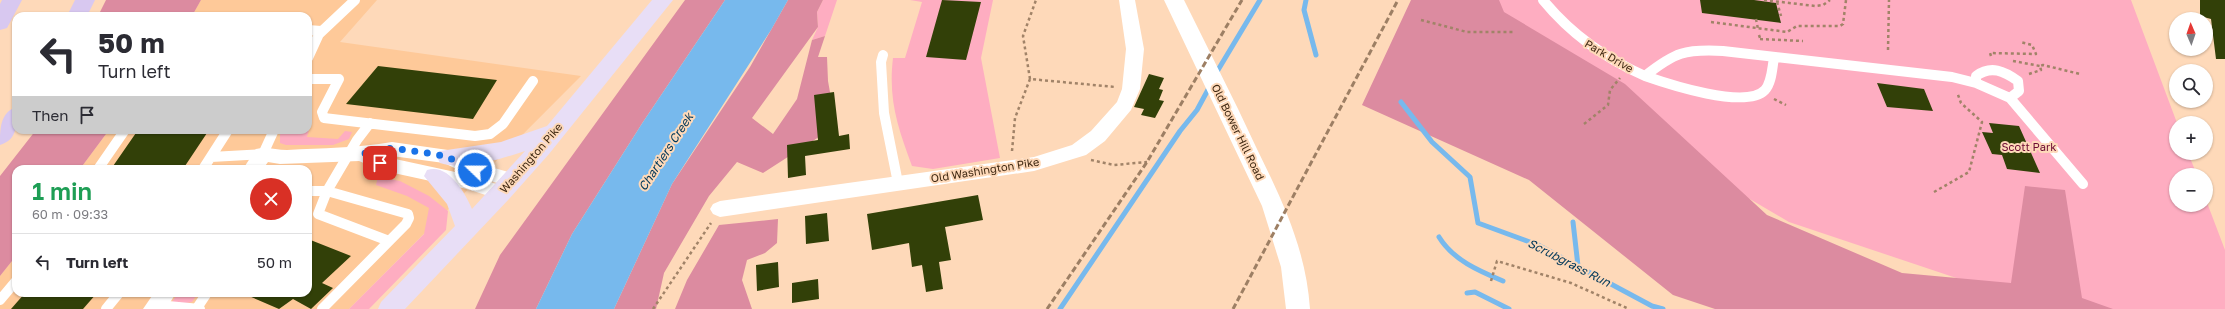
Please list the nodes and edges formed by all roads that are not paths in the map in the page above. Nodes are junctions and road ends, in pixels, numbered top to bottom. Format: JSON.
{"nodes":[{"id":1,"x":12,"y":0,"type":"edge"},
{"id":2,"x":85,"y":0,"type":"edge"},
{"id":3,"x":354,"y":0,"type":"edge"},
{"id":4,"x":663,"y":0,"type":"edge"},
{"id":5,"x":1127,"y":0,"type":"edge"},
{"id":6,"x":1174,"y":0,"type":"edge"},
{"id":7,"x":1543,"y":0,"type":"edge"},
{"id":8,"x":79,"y":12,"type":"edge"},
{"id":9,"x":0,"y":23,"type":"edge"},
{"id":10,"x":312,"y":30,"type":"edge"},
{"id":11,"x":322,"y":31,"type":"junction"},
{"id":12,"x":312,"y":50,"type":"edge"},
{"id":13,"x":883,"y":55,"type":"dead end"},
{"id":14,"x":1774,"y":58,"type":"junction"},
{"id":15,"x":1645,"y":76,"type":"junction"},
{"id":16,"x":312,"y":79,"type":"edge"},
{"id":17,"x":533,"y":82,"type":"dead end"},
{"id":18,"x":1976,"y":83,"type":"junction"},
{"id":19,"x":2010,"y":98,"type":"junction"},
{"id":20,"x":12,"y":120,"type":"edge"},
{"id":21,"x":370,"y":122,"type":"junction"},
{"id":22,"x":554,"y":132,"type":"junction"},
{"id":23,"x":122,"y":134,"type":"edge"},
{"id":24,"x":225,"y":134,"type":"edge"},
{"id":25,"x":272,"y":134,"type":"edge"},
{"id":26,"x":0,"y":137,"type":"edge"},
{"id":27,"x":355,"y":154,"type":"junction"},
{"id":28,"x":211,"y":157,"type":"junction"},
{"id":29,"x":448,"y":157,"type":"junction"},
{"id":30,"x":258,"y":162,"type":"edge"},
{"id":31,"x":101,"y":165,"type":"edge"},
{"id":32,"x":206,"y":165,"type":"edge"},
{"id":33,"x":435,"y":176,"type":"junction"},
{"id":34,"x":898,"y":183,"type":"junction"},
{"id":35,"x":2083,"y":184,"type":"dead end"},
{"id":36,"x":507,"y":186,"type":"junction"},
{"id":37,"x":312,"y":191,"type":"edge"},
{"id":38,"x":327,"y":191,"type":"junction"},
{"id":39,"x":720,"y":209,"type":"road end"},
{"id":40,"x":467,"y":229,"type":"junction"},
{"id":41,"x":389,"y":241,"type":"junction"},
{"id":42,"x":12,"y":286,"type":"edge"},
{"id":43,"x":116,"y":297,"type":"edge"},
{"id":44,"x":205,"y":297,"type":"edge"},
{"id":45,"x":0,"y":300,"type":"edge"},
{"id":46,"x":159,"y":302,"type":"edge"},
{"id":47,"x":199,"y":308,"type":"edge"},
{"id":48,"x":106,"y":309,"type":"edge"},
{"id":49,"x":322,"y":309,"type":"edge"},
{"id":50,"x":390,"y":309,"type":"edge"},
{"id":51,"x":1298,"y":309,"type":"edge"}],
"edges":[{"from":1,"to":9,"type":"highway"},
{"from":2,"to":8,"type":"highway"},
{"from":3,"to":11,"type":"lane"},
{"from":4,"to":22,"type":"main road","name":"Washington Pike"},
{"from":5,"to":34,"type":"street","name":"Old Washington Pike"},
{"from":6,"to":51,"type":"street","name":"Old Bower Hill Road"},
{"from":7,"to":15,"type":"lane","name":"Park Drive"},
{"from":10,"to":11,"type":"lane"},
{"from":11,"to":12,"type":"lane"},
{"from":13,"to":34,"type":"lane"},
{"from":14,"to":15,"type":"lane"},
{"from":14,"to":15,"type":"lane","name":"Park Drive"},
{"from":14,"to":18,"type":"lane"},
{"from":16,"to":21,"type":"lane"},
{"from":17,"to":21,"type":"lane"},
{"from":18,"to":19,"type":"lane"},
{"from":18,"to":19,"type":"lane"},
{"from":19,"to":35,"type":"lane"},
{"from":20,"to":26,"type":"highway"},
{"from":21,"to":27,"type":"lane"},
{"from":22,"to":29,"type":"main road"},
{"from":22,"to":36,"type":"main road","name":"Washington Pike"},
{"from":23,"to":31,"type":"lane"},
{"from":24,"to":28,"type":"lane"},
{"from":25,"to":30,"type":"lane"},
{"from":27,"to":29,"type":"street"},
{"from":27,"to":30,"type":"street"},
{"from":27,"to":33,"type":"street"},
{"from":27,"to":38,"type":"lane"},
{"from":28,"to":30,"type":"lane"},
{"from":28,"to":32,"type":"lane"},
{"from":29,"to":36,"type":"street"},
{"from":33,"to":36,"type":"street"},
{"from":33,"to":40,"type":"main road"},
{"from":34,"to":39,"type":"street","name":"Old Washington Pike"},
{"from":36,"to":40,"type":"main road","name":"Washington Pike"},
{"from":37,"to":38,"type":"lane"},
{"from":38,"to":41,"type":"lane"},
{"from":38,"to":41,"type":"lane"},
{"from":40,"to":50,"type":"main road","name":"Washington Pike"},
{"from":41,"to":49,"type":"lane"},
{"from":42,"to":45,"type":"lane"},
{"from":43,"to":48,"type":"lane"},
{"from":44,"to":47,"type":"lane"},
{"from":46,"to":47,"type":"lane"}]}
